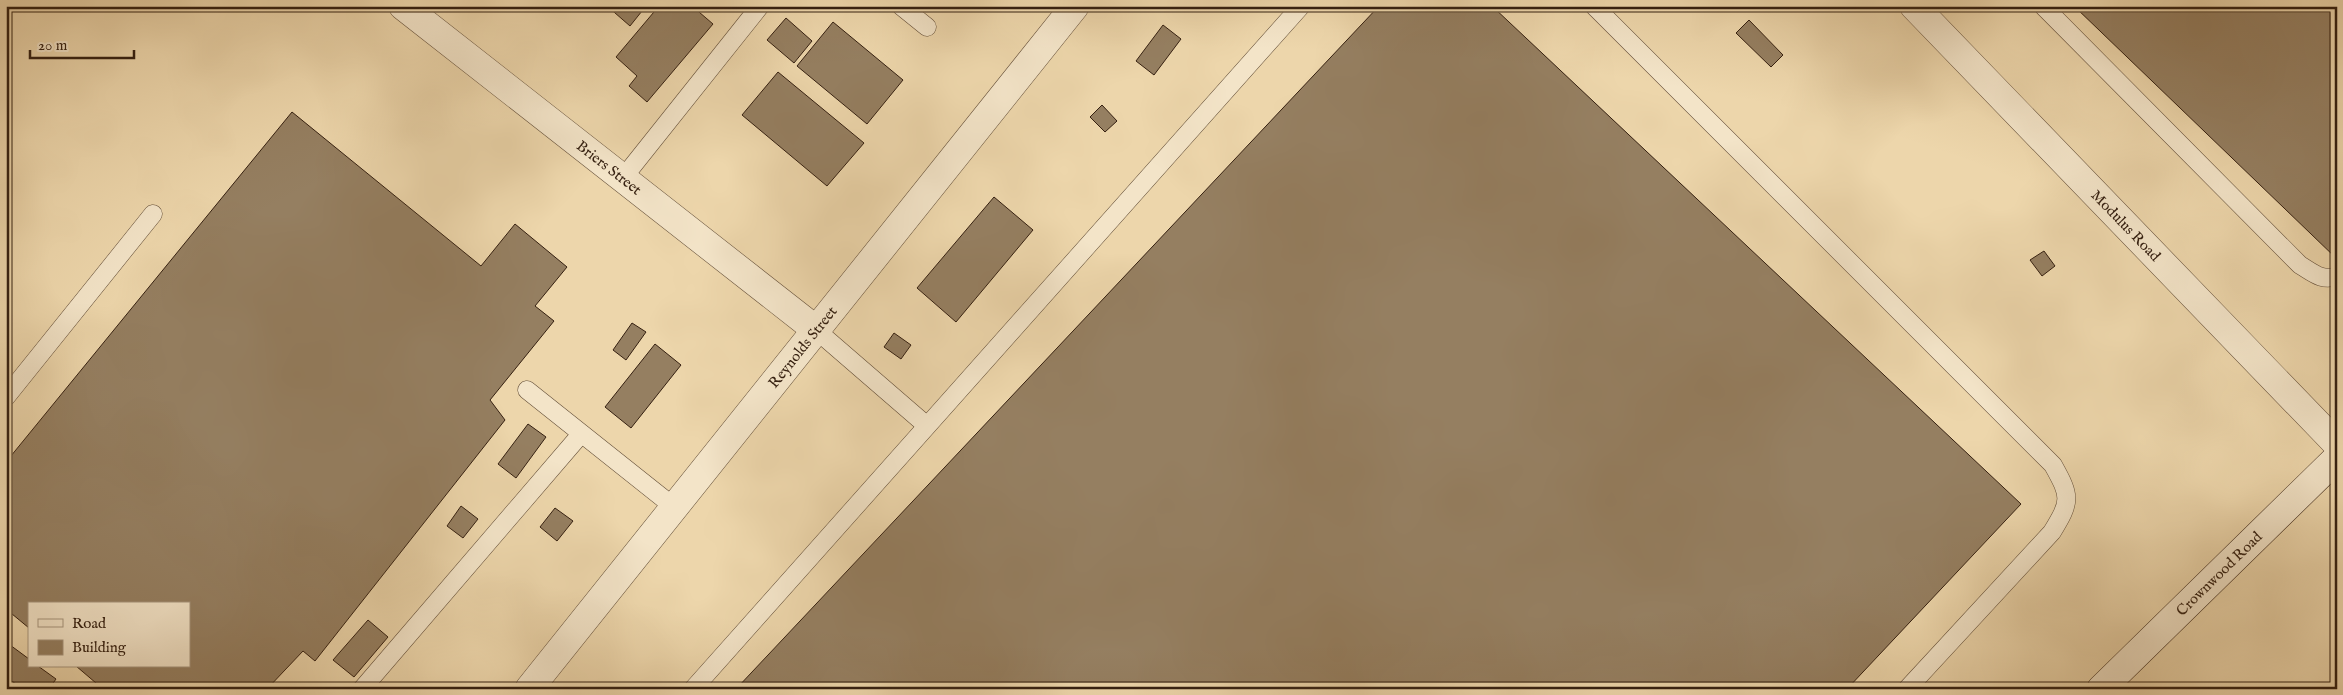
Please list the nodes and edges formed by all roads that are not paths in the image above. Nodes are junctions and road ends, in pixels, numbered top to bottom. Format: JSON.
{"nodes":[{"id":1,"x":403,"y":6,"type":"edge"},
{"id":2,"x":901,"y":6,"type":"edge"},
{"id":3,"x":1075,"y":6,"type":"edge"},
{"id":4,"x":1302,"y":6,"type":"edge"},
{"id":5,"x":1594,"y":6,"type":"edge"},
{"id":6,"x":1914,"y":6,"type":"edge"},
{"id":7,"x":2043,"y":6,"type":"edge"},
{"id":8,"x":757,"y":7,"type":"edge"},
{"id":9,"x":927,"y":27,"type":"dead end"},
{"id":10,"x":623,"y":178,"type":"junction"},
{"id":11,"x":153,"y":214,"type":"dead end"},
{"id":12,"x":2337,"y":276,"type":"edge"},
{"id":13,"x":816,"y":329,"type":"junction"},
{"id":14,"x":527,"y":390,"type":"dead end"},
{"id":15,"x":6,"y":397,"type":"edge"},
{"id":16,"x":926,"y":425,"type":"junction"},
{"id":17,"x":582,"y":434,"type":"junction"},
{"id":18,"x":2337,"y":444,"type":"edge"},
{"id":19,"x":2337,"y":458,"type":"edge"},
{"id":20,"x":674,"y":507,"type":"junction"},
{"id":21,"x":362,"y":689,"type":"edge"},
{"id":22,"x":529,"y":689,"type":"edge"},
{"id":23,"x":694,"y":689,"type":"edge"},
{"id":24,"x":1906,"y":689,"type":"edge"},
{"id":25,"x":2100,"y":689,"type":"edge"}],
"edges":[{"from":1,"to":10,"type":"street","name":"Briers Street"},
{"from":2,"to":9,"type":"lane"},
{"from":3,"to":13,"type":"street","name":"Reynolds Street"},
{"from":4,"to":16,"type":"lane"},
{"from":5,"to":24,"type":"lane"},
{"from":6,"to":18,"type":"street","name":"Modulus Road"},
{"from":7,"to":12,"type":"lane"},
{"from":8,"to":10,"type":"lane"},
{"from":10,"to":13,"type":"street","name":"Briers Street"},
{"from":11,"to":15,"type":"lane"},
{"from":13,"to":16,"type":"lane"},
{"from":13,"to":20,"type":"street","name":"Reynolds Street"},
{"from":14,"to":17,"type":"lane"},
{"from":16,"to":23,"type":"lane"},
{"from":17,"to":20,"type":"lane"},
{"from":17,"to":21,"type":"lane"},
{"from":19,"to":25,"type":"street","name":"Crownwood Road"},
{"from":20,"to":22,"type":"street","name":"Reynolds Street"}]}
